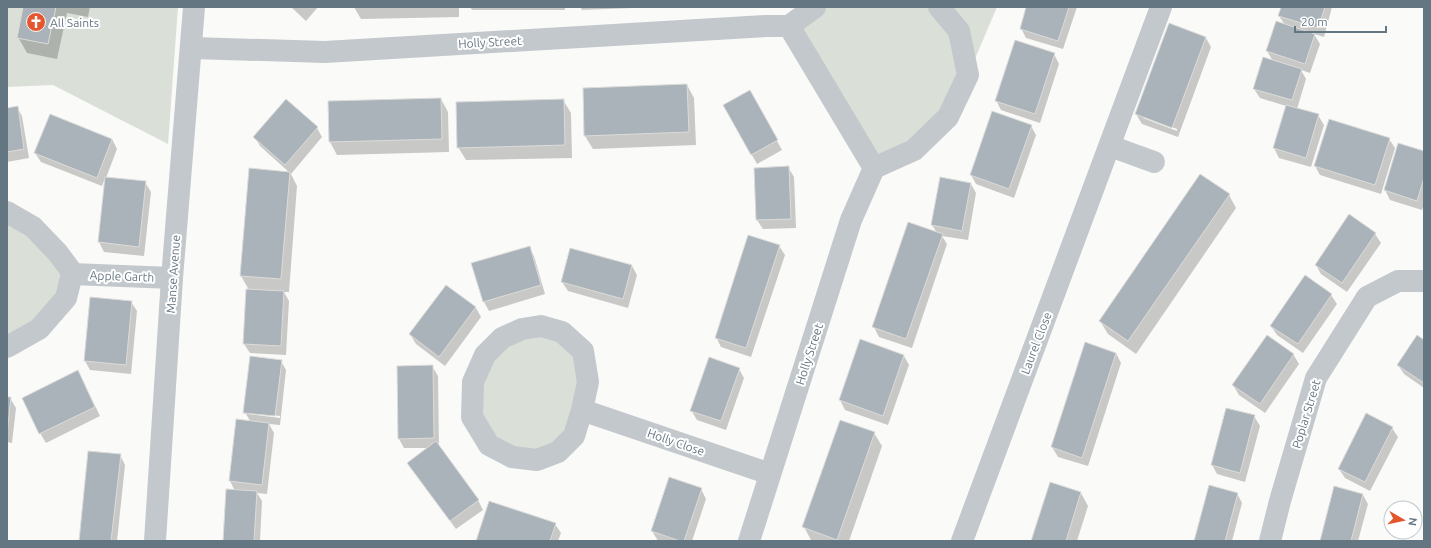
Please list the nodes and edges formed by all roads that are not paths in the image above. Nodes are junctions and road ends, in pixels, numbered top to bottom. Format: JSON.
{"nodes":[{"id":1,"x":194,"y":7,"type":"edge"},
{"id":2,"x":815,"y":7,"type":"edge"},
{"id":3,"x":939,"y":7,"type":"edge"},
{"id":4,"x":1161,"y":7,"type":"edge"},
{"id":5,"x":789,"y":26,"type":"junction"},
{"id":6,"x":192,"y":48,"type":"junction"},
{"id":7,"x":1110,"y":146,"type":"junction"},
{"id":8,"x":1154,"y":162,"type":"dead end"},
{"id":9,"x":874,"y":168,"type":"junction"},
{"id":10,"x":7,"y":212,"type":"edge"},
{"id":11,"x":72,"y":274,"type":"junction"},
{"id":12,"x":172,"y":278,"type":"junction"},
{"id":13,"x":1424,"y":281,"type":"edge"},
{"id":14,"x":7,"y":347,"type":"edge"},
{"id":15,"x":582,"y":410,"type":"junction"},
{"id":16,"x":770,"y":474,"type":"junction"},
{"id":17,"x":155,"y":541,"type":"edge"},
{"id":18,"x":749,"y":541,"type":"edge"},
{"id":19,"x":962,"y":541,"type":"edge"},
{"id":20,"x":1270,"y":541,"type":"edge"}],
"edges":[{"from":1,"to":6,"type":"street","name":"Manse Avenue"},
{"from":2,"to":5,"type":"street"},
{"from":3,"to":9,"type":"street"},
{"from":4,"to":7,"type":"street","name":"Laurel Close"},
{"from":5,"to":6,"type":"street","name":"Holly Street"},
{"from":5,"to":9,"type":"street"},
{"from":6,"to":12,"type":"street","name":"Manse Avenue"},
{"from":7,"to":8,"type":"street"},
{"from":7,"to":19,"type":"street","name":"Laurel Close"},
{"from":9,"to":16,"type":"street","name":"Holly Street"},
{"from":10,"to":11,"type":"street","name":"Apple Garth"},
{"from":11,"to":12,"type":"street","name":"Apple Garth"},
{"from":11,"to":14,"type":"street","name":"Apple Garth"},
{"from":12,"to":17,"type":"street","name":"Manse Avenue"},
{"from":13,"to":20,"type":"street","name":"Poplar Street"},
{"from":15,"to":15,"type":"street"},
{"from":15,"to":16,"type":"street","name":"Holly Close"},
{"from":16,"to":18,"type":"street","name":"Holly Street"}]}
